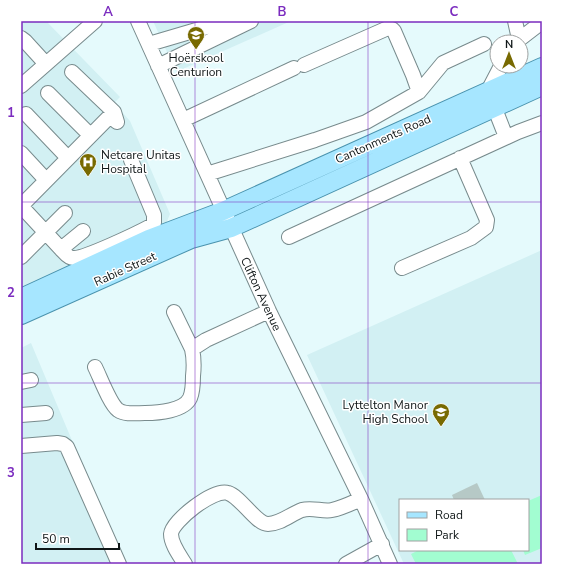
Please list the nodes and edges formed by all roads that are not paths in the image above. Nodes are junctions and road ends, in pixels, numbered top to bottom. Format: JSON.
{"nodes":[{"id":1,"x":95,"y":21,"type":"edge"},
{"id":2,"x":138,"y":21,"type":"edge"},
{"id":3,"x":227,"y":21,"type":"edge"},
{"id":4,"x":251,"y":21,"type":"edge"},
{"id":5,"x":515,"y":21,"type":"edge"},
{"id":6,"x":542,"y":22,"type":"edge"},
{"id":7,"x":516,"y":34,"type":"edge"},
{"id":8,"x":526,"y":34,"type":"edge"},
{"id":9,"x":21,"y":38,"type":"edge"},
{"id":10,"x":149,"y":44,"type":"junction"},
{"id":11,"x":484,"y":44,"type":"dead end"},
{"id":12,"x":46,"y":64,"type":"junction"},
{"id":13,"x":158,"y":66,"type":"junction"},
{"id":14,"x":542,"y":67,"type":"edge"},
{"id":15,"x":72,"y":72,"type":"dead end"},
{"id":16,"x":497,"y":74,"type":"edge"},
{"id":17,"x":21,"y":86,"type":"edge"},
{"id":18,"x":542,"y":86,"type":"edge"},
{"id":19,"x":488,"y":91,"type":"junction"},
{"id":20,"x":419,"y":92,"type":"junction"},
{"id":21,"x":48,"y":93,"type":"dead end"},
{"id":22,"x":495,"y":107,"type":"junction"},
{"id":23,"x":26,"y":114,"type":"dead end"},
{"id":24,"x":183,"y":120,"type":"junction"},
{"id":25,"x":542,"y":123,"type":"edge"},
{"id":26,"x":90,"y":135,"type":"junction"},
{"id":27,"x":506,"y":137,"type":"junction"},
{"id":28,"x":21,"y":153,"type":"edge"},
{"id":29,"x":68,"y":158,"type":"junction"},
{"id":30,"x":460,"y":158,"type":"junction"},
{"id":31,"x":131,"y":160,"type":"dead end"},
{"id":32,"x":207,"y":174,"type":"junction"},
{"id":33,"x":46,"y":180,"type":"junction"},
{"id":34,"x":21,"y":206,"type":"edge"},
{"id":35,"x":223,"y":210,"type":"junction"},
{"id":36,"x":65,"y":213,"type":"dead end"},
{"id":37,"x":231,"y":228,"type":"junction"},
{"id":38,"x":83,"y":231,"type":"dead end"},
{"id":39,"x":45,"y":233,"type":"junction"},
{"id":40,"x":289,"y":237,"type":"dead end"},
{"id":41,"x":61,"y":249,"type":"junction"},
{"id":42,"x":21,"y":257,"type":"edge"},
{"id":43,"x":402,"y":268,"type":"dead end"},
{"id":44,"x":21,"y":298,"type":"edge"},
{"id":45,"x":174,"y":312,"type":"dead end"},
{"id":46,"x":269,"y":312,"type":"junction"},
{"id":47,"x":21,"y":315,"type":"edge"},
{"id":48,"x":192,"y":349,"type":"junction"},
{"id":49,"x":95,"y":367,"type":"dead end"},
{"id":50,"x":46,"y":413,"type":"dead end"},
{"id":51,"x":21,"y":414,"type":"edge"},
{"id":52,"x":21,"y":446,"type":"edge"},
{"id":53,"x":361,"y":499,"type":"junction"},
{"id":54,"x":382,"y":544,"type":"junction"},
{"id":55,"x":385,"y":562,"type":"edge"},
{"id":56,"x":119,"y":564,"type":"edge"},
{"id":57,"x":185,"y":564,"type":"edge"},
{"id":58,"x":346,"y":564,"type":"edge"}],
"edges":[{"from":1,"to":12,"type":"street"},
{"from":2,"to":10,"type":"street","name":"Clifton Avenue"},
{"from":3,"to":10,"type":"street"},
{"from":4,"to":13,"type":"street"},
{"from":5,"to":7,"type":"street"},
{"from":6,"to":8,"type":"street"},
{"from":9,"to":12,"type":"street"},
{"from":10,"to":13,"type":"street","name":"Clifton Avenue"},
{"from":11,"to":20,"type":"street"},
{"from":12,"to":17,"type":"street"},
{"from":13,"to":24,"type":"street","name":"Clifton Avenue"},
{"from":14,"to":19,"type":"main road","name":"Cantonments Road"},
{"from":15,"to":26,"type":"street"},
{"from":16,"to":19,"type":"street"},
{"from":18,"to":22,"type":"main road","name":"Cantonments Road"},
{"from":19,"to":22,"type":"street"},
{"from":19,"to":35,"type":"main road","name":"Cantonments Road"},
{"from":20,"to":24,"type":"street"},
{"from":20,"to":32,"type":"street"},
{"from":21,"to":26,"type":"street"},
{"from":22,"to":27,"type":"street"},
{"from":22,"to":37,"type":"main road","name":"Cantonments Road"},
{"from":23,"to":29,"type":"street"},
{"from":24,"to":32,"type":"street","name":"Clifton Avenue"},
{"from":25,"to":27,"type":"street"},
{"from":26,"to":29,"type":"street"},
{"from":27,"to":30,"type":"street"},
{"from":28,"to":33,"type":"street"},
{"from":29,"to":33,"type":"street"},
{"from":30,"to":40,"type":"street"},
{"from":30,"to":43,"type":"street"},
{"from":31,"to":41,"type":"street"},
{"from":32,"to":35,"type":"street","name":"Clifton Avenue"},
{"from":33,"to":34,"type":"street"},
{"from":34,"to":39,"type":"street"},
{"from":35,"to":37,"type":"street","name":"Clifton Avenue"},
{"from":35,"to":44,"type":"main road","name":"Rabie Street"},
{"from":36,"to":39,"type":"street"},
{"from":37,"to":46,"type":"street","name":"Clifton Avenue"},
{"from":37,"to":47,"type":"main road","name":"Rabie Street"},
{"from":38,"to":41,"type":"street"},
{"from":39,"to":41,"type":"street"},
{"from":39,"to":42,"type":"street"},
{"from":45,"to":48,"type":"street"},
{"from":46,"to":48,"type":"street"},
{"from":46,"to":53,"type":"street","name":"Clifton Avenue"},
{"from":48,"to":49,"type":"street"},
{"from":50,"to":51,"type":"street"},
{"from":52,"to":56,"type":"street"},
{"from":53,"to":54,"type":"street","name":"Clifton Avenue"},
{"from":53,"to":57,"type":"street"},
{"from":54,"to":55,"type":"street","name":"Clifton Avenue"},
{"from":54,"to":58,"type":"street"}]}
